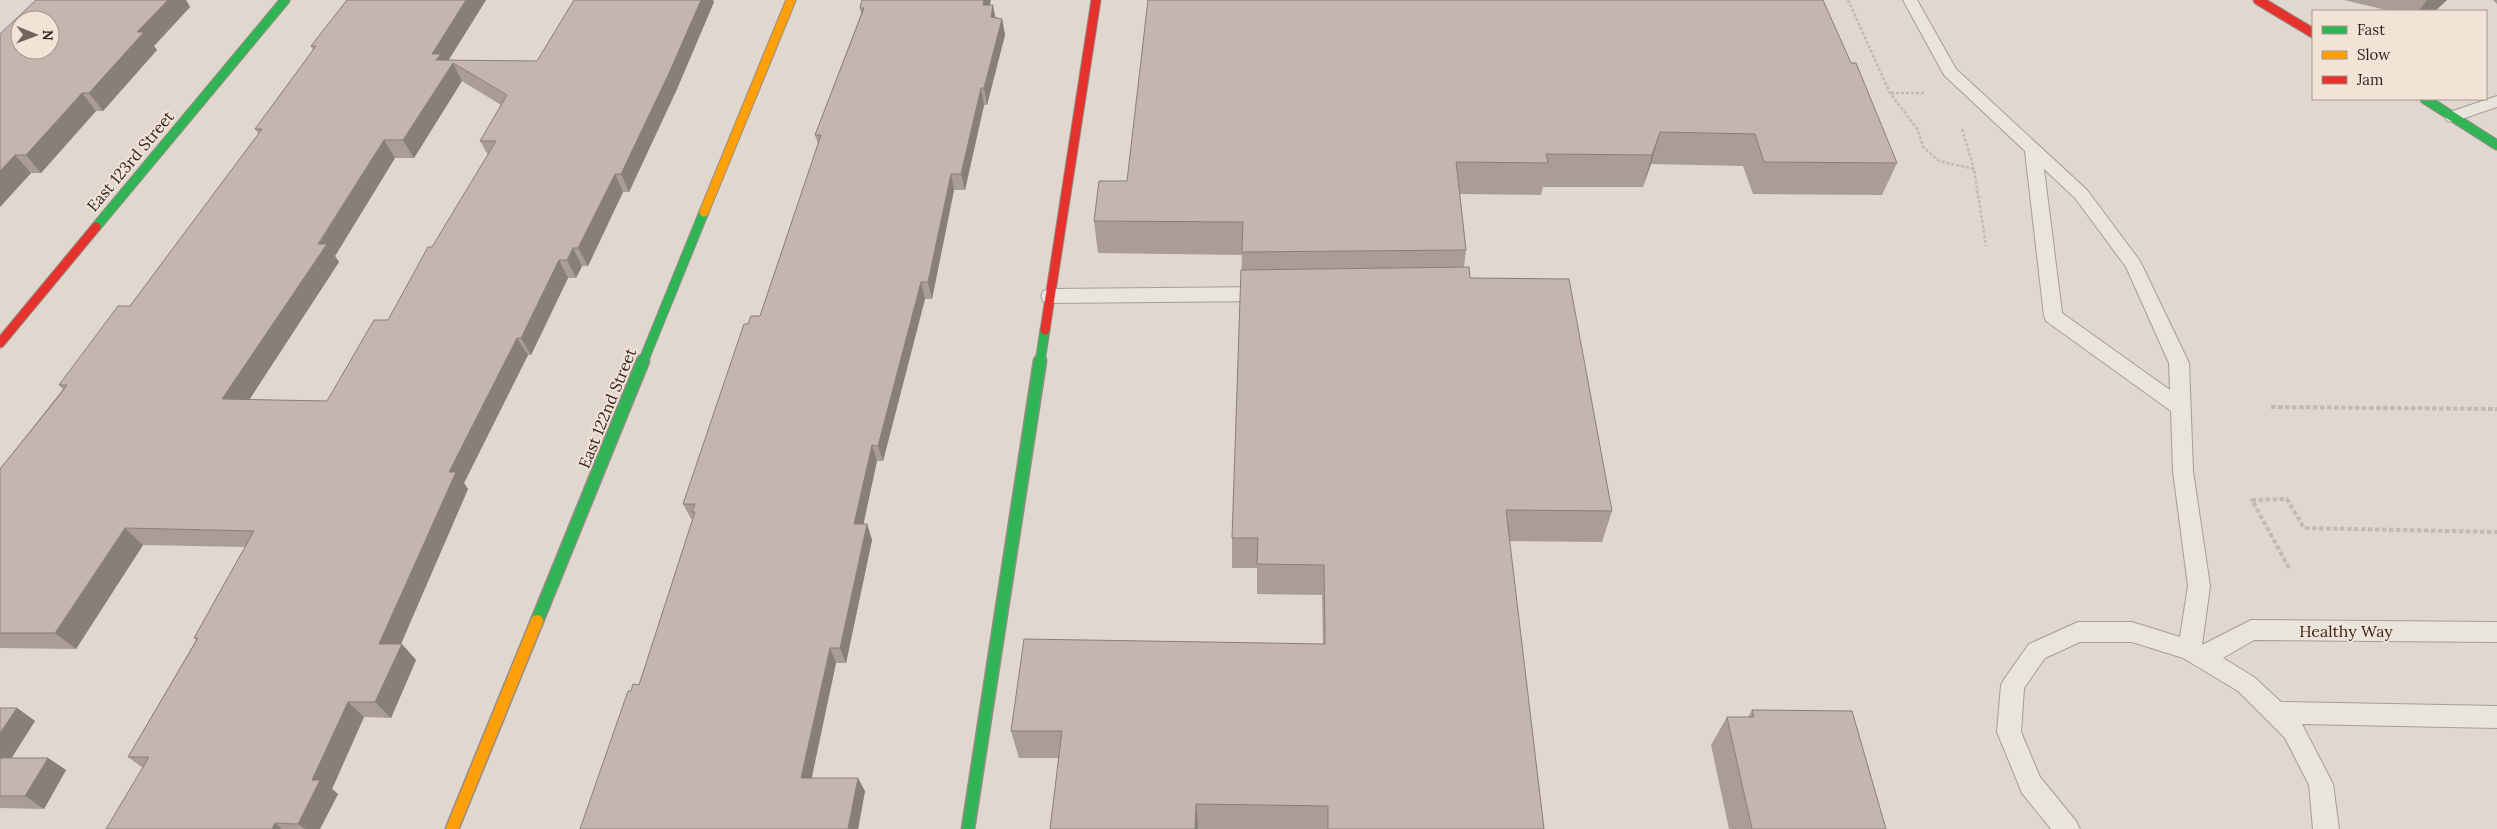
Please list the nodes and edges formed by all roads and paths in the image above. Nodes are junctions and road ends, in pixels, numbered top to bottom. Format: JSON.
{"nodes":[{"id":1,"x":285,"y":0,"type":"edge"},
{"id":2,"x":791,"y":0,"type":"edge"},
{"id":3,"x":1096,"y":0,"type":"edge"},
{"id":4,"x":1848,"y":0,"type":"edge"},
{"id":5,"x":1910,"y":0,"type":"edge"},
{"id":6,"x":2258,"y":0,"type":"edge"},
{"id":7,"x":2312,"y":33,"type":"edge"},
{"id":8,"x":1890,"y":93,"type":"junction"},
{"id":9,"x":1932,"y":93,"type":"dead end"},
{"id":10,"x":2427,"y":100,"type":"edge"},
{"id":11,"x":2497,"y":101,"type":"edge"},
{"id":12,"x":2453,"y":117,"type":"junction"},
{"id":13,"x":1961,"y":126,"type":"dead end"},
{"id":14,"x":2497,"y":145,"type":"edge"},
{"id":15,"x":2033,"y":149,"type":"junction"},
{"id":16,"x":1974,"y":169,"type":"junction"},
{"id":17,"x":1986,"y":246,"type":"dead end"},
{"id":18,"x":1289,"y":294,"type":"edge"},
{"id":19,"x":1050,"y":296,"type":"junction"},
{"id":20,"x":0,"y":343,"type":"edge"},
{"id":21,"x":2271,"y":407,"type":"dead end"},
{"id":22,"x":2181,"y":408,"type":"junction"},
{"id":23,"x":2497,"y":409,"type":"edge"},
{"id":24,"x":2497,"y":532,"type":"edge"},
{"id":25,"x":2289,"y":568,"type":"dead end"},
{"id":26,"x":2497,"y":632,"type":"edge"},
{"id":27,"x":2197,"y":654,"type":"junction"},
{"id":28,"x":2275,"y":713,"type":"junction"},
{"id":29,"x":2497,"y":717,"type":"edge"},
{"id":30,"x":452,"y":829,"type":"edge"},
{"id":31,"x":968,"y":829,"type":"edge"},
{"id":32,"x":2067,"y":829,"type":"edge"},
{"id":33,"x":2326,"y":829,"type":"edge"}],
"edges":[{"from":1,"to":20,"type":"street","name":"East 123rd Street"},
{"from":2,"to":30,"type":"street","name":"East 122nd Street"},
{"from":3,"to":19,"type":"street"},
{"from":4,"to":8,"type":"path"},
{"from":5,"to":15,"type":"lane"},
{"from":6,"to":7,"type":"street"},
{"from":8,"to":9,"type":"path"},
{"from":8,"to":16,"type":"path"},
{"from":10,"to":12,"type":"street"},
{"from":11,"to":12,"type":"lane"},
{"from":12,"to":14,"type":"street"},
{"from":13,"to":16,"type":"path"},
{"from":15,"to":22,"type":"lane"},
{"from":15,"to":22,"type":"lane"},
{"from":16,"to":17,"type":"path"},
{"from":18,"to":19,"type":"lane"},
{"from":19,"to":31,"type":"street"},
{"from":21,"to":23,"type":"path"},
{"from":22,"to":27,"type":"lane"},
{"from":24,"to":25,"type":"path"},
{"from":26,"to":27,"type":"lane","name":"Healthy Way"},
{"from":27,"to":28,"type":"lane"},
{"from":27,"to":32,"type":"lane"},
{"from":28,"to":29,"type":"lane"},
{"from":28,"to":33,"type":"lane"}]}
